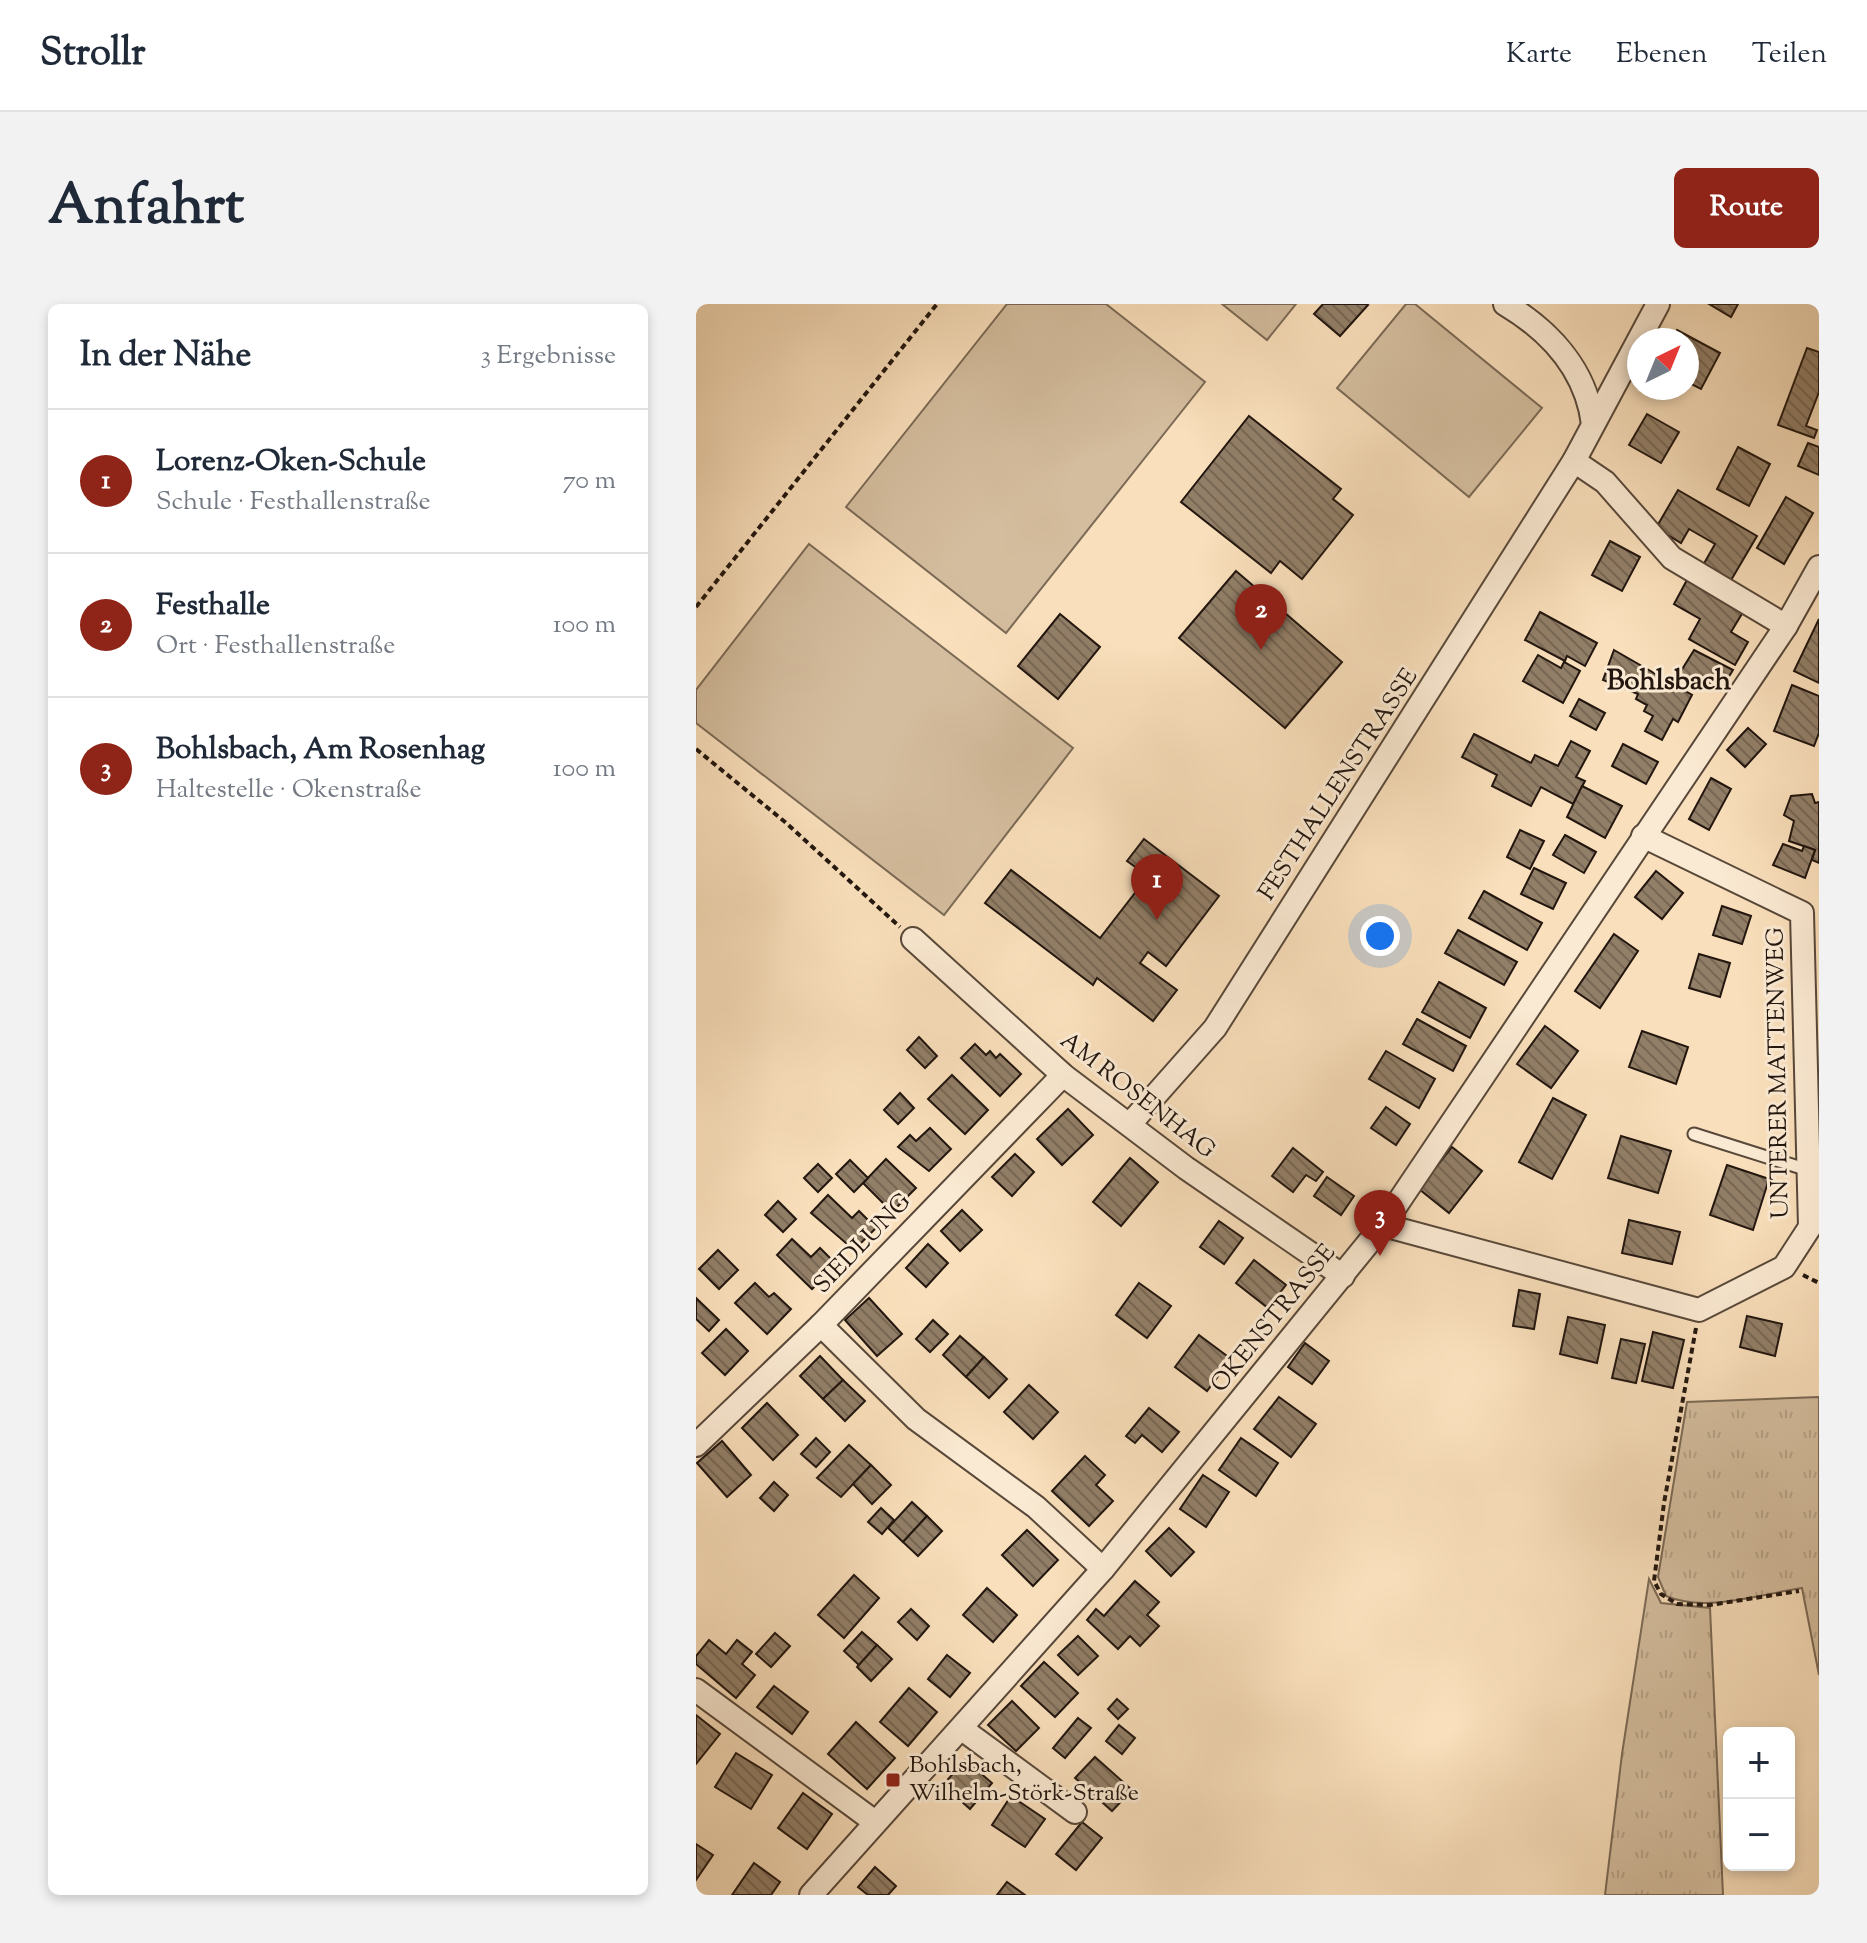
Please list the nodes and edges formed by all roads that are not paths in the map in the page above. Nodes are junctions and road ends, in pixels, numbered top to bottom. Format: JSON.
{"nodes":[{"id":1,"x":1505,"y":304,"type":"edge"},
{"id":2,"x":1658,"y":304,"type":"edge"},
{"id":3,"x":1593,"y":424,"type":"junction"},
{"id":4,"x":1574,"y":461,"type":"junction"},
{"id":5,"x":1819,"y":567,"type":"edge"},
{"id":6,"x":1786,"y":626,"type":"junction"},
{"id":7,"x":1643,"y":836,"type":"junction"},
{"id":8,"x":913,"y":939,"type":"road end"},
{"id":9,"x":1063,"y":1075,"type":"junction"},
{"id":10,"x":1130,"y":1124,"type":"junction"},
{"id":11,"x":1694,"y":1134,"type":"dead end"},
{"id":12,"x":1808,"y":1170,"type":"junction"},
{"id":13,"x":1383,"y":1225,"type":"junction"},
{"id":14,"x":1343,"y":1276,"type":"junction"},
{"id":15,"x":821,"y":1325,"type":"junction"},
{"id":16,"x":696,"y":1445,"type":"edge"},
{"id":17,"x":1103,"y":1569,"type":"junction"},
{"id":18,"x":696,"y":1690,"type":"edge"},
{"id":19,"x":962,"y":1729,"type":"junction"},
{"id":20,"x":1075,"y":1812,"type":"dead end"},
{"id":21,"x":875,"y":1822,"type":"junction"},
{"id":22,"x":811,"y":1895,"type":"edge"}],
"edges":[{"from":1,"to":3,"type":"street"},
{"from":2,"to":3,"type":"street","name":"FESTHALLENSTRASSE"},
{"from":3,"to":4,"type":"street","name":"FESTHALLENSTRASSE"},
{"from":4,"to":6,"type":"street"},
{"from":4,"to":10,"type":"street","name":"FESTHALLENSTRASSE"},
{"from":5,"to":6,"type":"street","name":"OKENSTRASSE"},
{"from":6,"to":7,"type":"street","name":"OKENSTRASSE"},
{"from":7,"to":12,"type":"street","name":"UNTERER MATTENWEG"},
{"from":7,"to":13,"type":"street","name":"OKENSTRASSE"},
{"from":8,"to":9,"type":"street","name":"AM ROSENHAG"},
{"from":9,"to":10,"type":"street","name":"AM ROSENHAG"},
{"from":9,"to":15,"type":"street","name":"SIEDLUNG"},
{"from":10,"to":14,"type":"street","name":"AM ROSENHAG"},
{"from":11,"to":12,"type":"lane"},
{"from":12,"to":13,"type":"street","name":"UNTERER MATTENWEG"},
{"from":13,"to":14,"type":"street","name":"OKENSTRASSE"},
{"from":14,"to":17,"type":"street","name":"OKENSTRASSE"},
{"from":15,"to":16,"type":"street","name":"SIEDLUNG"},
{"from":15,"to":17,"type":"street"},
{"from":17,"to":19,"type":"street","name":"OKENSTRASSE"},
{"from":18,"to":21,"type":"street"},
{"from":19,"to":20,"type":"street"},
{"from":19,"to":21,"type":"street","name":"OKENSTRASSE"},
{"from":21,"to":22,"type":"street","name":"OKENSTRASSE"}]}
